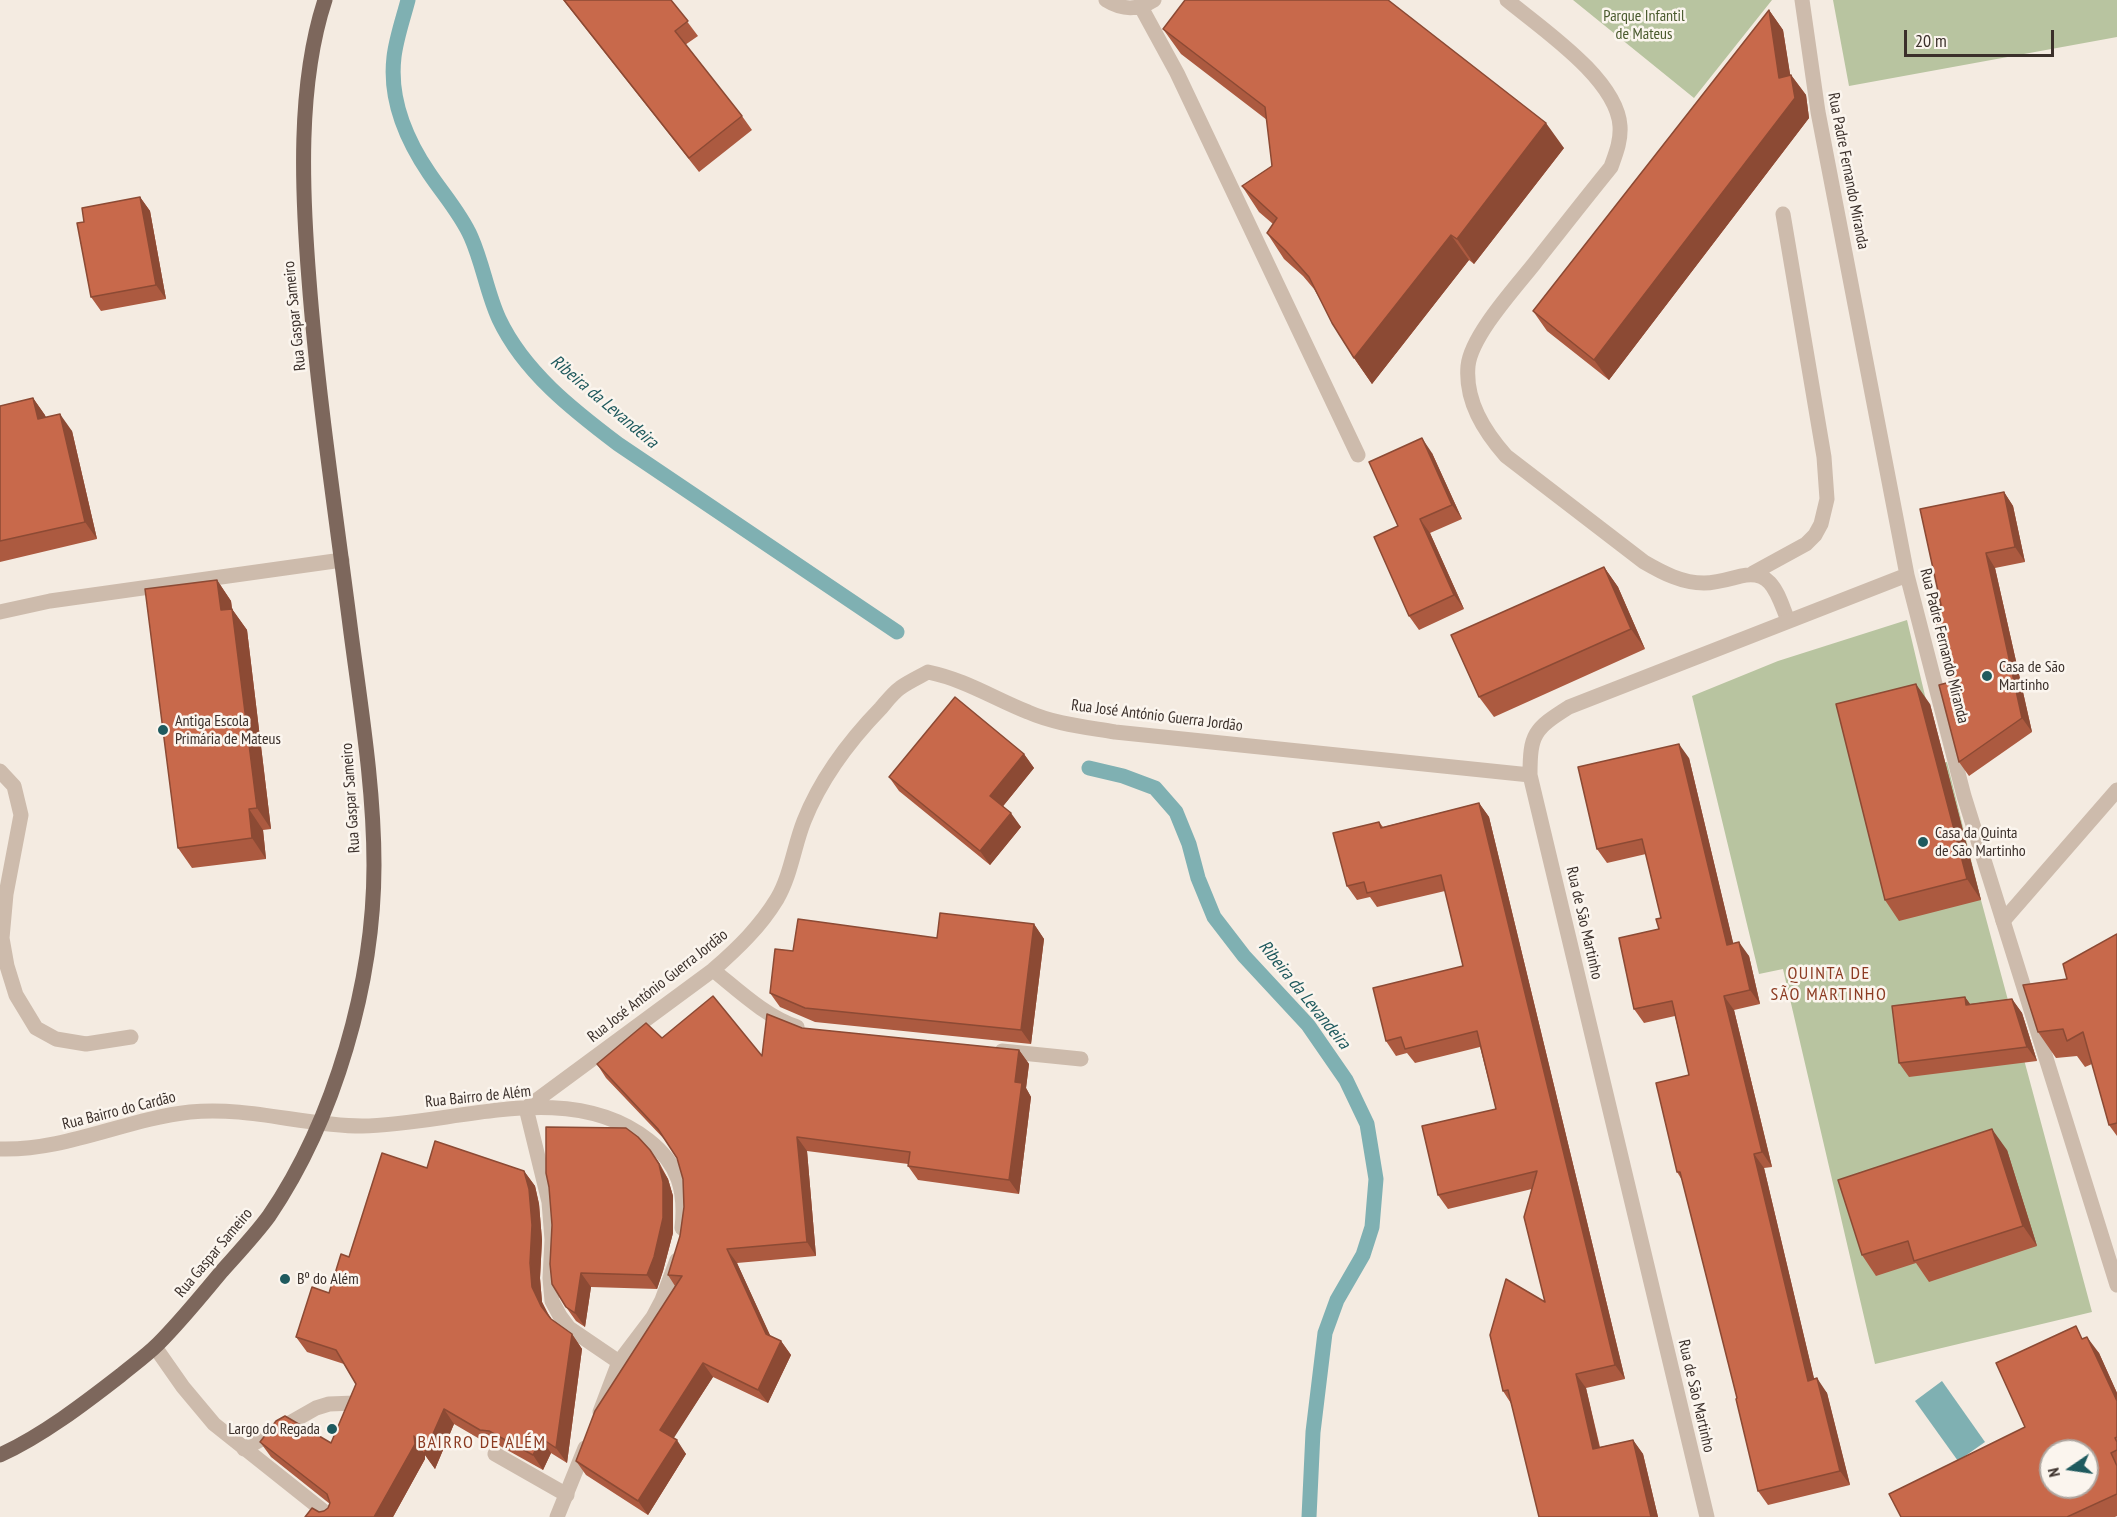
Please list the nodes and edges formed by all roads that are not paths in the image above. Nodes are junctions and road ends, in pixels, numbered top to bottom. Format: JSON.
{"nodes":[{"id":1,"x":325,"y":0,"type":"edge"},
{"id":2,"x":1106,"y":0,"type":"edge"},
{"id":3,"x":1507,"y":0,"type":"edge"},
{"id":4,"x":1802,"y":0,"type":"edge"},
{"id":5,"x":1147,"y":4,"type":"edge"},
{"id":6,"x":1783,"y":214,"type":"dead end"},
{"id":7,"x":1358,"y":455,"type":"dead end"},
{"id":8,"x":342,"y":560,"type":"junction"},
{"id":9,"x":1753,"y":573,"type":"junction"},
{"id":10,"x":1907,"y":574,"type":"junction"},
{"id":11,"x":0,"y":612,"type":"edge"},
{"id":12,"x":1788,"y":620,"type":"junction"},
{"id":13,"x":0,"y":771,"type":"edge"},
{"id":14,"x":1530,"y":775,"type":"junction"},
{"id":15,"x":2117,"y":790,"type":"edge"},
{"id":16,"x":2003,"y":921,"type":"junction"},
{"id":17,"x":713,"y":970,"type":"junction"},
{"id":18,"x":813,"y":1032,"type":"edge"},
{"id":19,"x":131,"y":1037,"type":"dead end"},
{"id":20,"x":988,"y":1049,"type":"edge"},
{"id":21,"x":1081,"y":1059,"type":"dead end"},
{"id":22,"x":526,"y":1108,"type":"junction"},
{"id":23,"x":319,"y":1123,"type":"junction"},
{"id":24,"x":0,"y":1149,"type":"edge"},
{"id":25,"x":2117,"y":1285,"type":"edge"},
{"id":26,"x":155,"y":1347,"type":"junction"},
{"id":27,"x":619,"y":1362,"type":"junction"},
{"id":28,"x":355,"y":1403,"type":"edge"},
{"id":29,"x":244,"y":1449,"type":"junction"},
{"id":30,"x":495,"y":1454,"type":"edge"},
{"id":31,"x":0,"y":1455,"type":"edge"},
{"id":32,"x":567,"y":1495,"type":"junction"},
{"id":33,"x":331,"y":1517,"type":"edge"},
{"id":34,"x":556,"y":1517,"type":"edge"},
{"id":35,"x":1707,"y":1517,"type":"edge"}],
"edges":[{"from":1,"to":8,"type":"main road","name":"Rua Gaspar Sameiro"},
{"from":2,"to":5,"type":"street"},
{"from":3,"to":9,"type":"street"},
{"from":4,"to":10,"type":"street","name":"Rua Padre Fernando Miranda"},
{"from":5,"to":7,"type":"street"},
{"from":6,"to":9,"type":"street"},
{"from":8,"to":11,"type":"street"},
{"from":8,"to":23,"type":"main road","name":"Rua Gaspar Sameiro"},
{"from":9,"to":12,"type":"street"},
{"from":10,"to":12,"type":"street","name":"Rua de São Martinho"},
{"from":10,"to":16,"type":"street","name":"Rua Padre Fernando Miranda"},
{"from":12,"to":14,"type":"street","name":"Rua de São Martinho"},
{"from":13,"to":19,"type":"street"},
{"from":14,"to":17,"type":"street","name":"Rua José António Guerra Jordão"},
{"from":14,"to":35,"type":"street","name":"Rua de São Martinho"},
{"from":15,"to":16,"type":"street"},
{"from":16,"to":25,"type":"street","name":"Rua Padre Fernando Miranda"},
{"from":17,"to":18,"type":"street"},
{"from":17,"to":22,"type":"street","name":"Rua José António Guerra Jordão"},
{"from":20,"to":21,"type":"street"},
{"from":22,"to":23,"type":"street","name":"Rua Bairro de Além"},
{"from":22,"to":27,"type":"street"},
{"from":22,"to":27,"type":"street","name":"Rua Bairro de Além"},
{"from":23,"to":24,"type":"street","name":"Rua Bairro do Cardão"},
{"from":23,"to":26,"type":"main road","name":"Rua Gaspar Sameiro"},
{"from":26,"to":29,"type":"street"},
{"from":26,"to":31,"type":"main road","name":"Rua Gaspar Sameiro"},
{"from":27,"to":32,"type":"street","name":"Rua Bairro de Além"},
{"from":28,"to":29,"type":"street"},
{"from":29,"to":33,"type":"street"},
{"from":30,"to":32,"type":"street"},
{"from":32,"to":34,"type":"street","name":"Rua Bairro de Além"}]}
